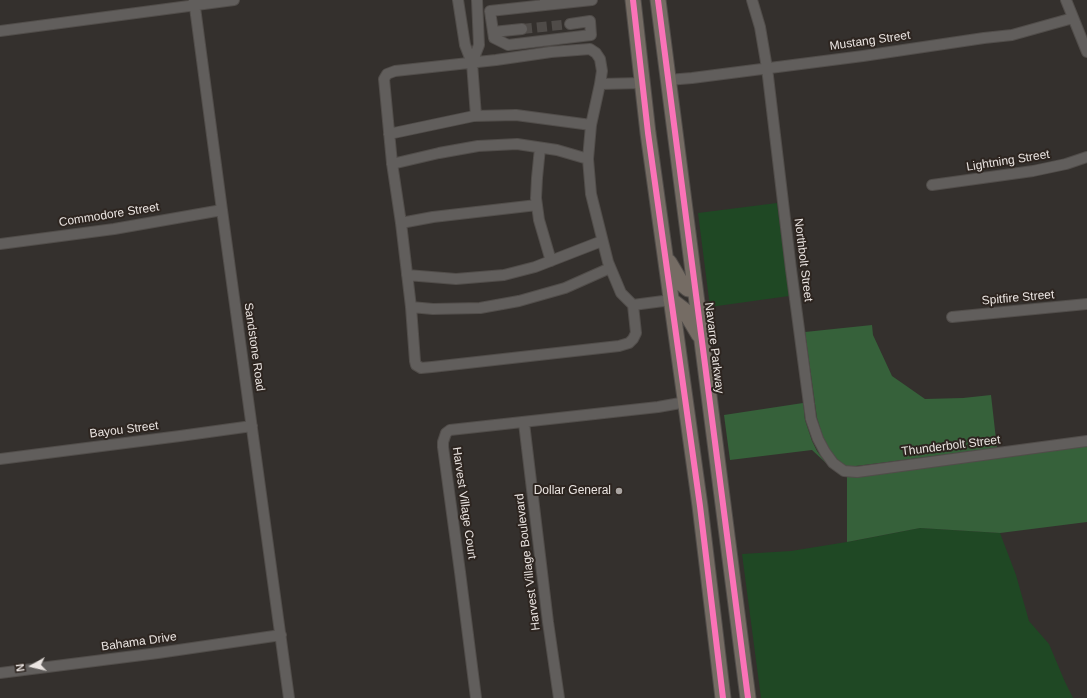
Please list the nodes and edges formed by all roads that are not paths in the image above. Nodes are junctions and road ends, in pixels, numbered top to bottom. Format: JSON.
{"nodes":[{"id":1,"x":234,"y":0,"type":"edge"},
{"id":2,"x":458,"y":0,"type":"edge"},
{"id":3,"x":477,"y":0,"type":"edge"},
{"id":4,"x":592,"y":0,"type":"edge"},
{"id":5,"x":633,"y":0,"type":"edge"},
{"id":6,"x":658,"y":0,"type":"edge"},
{"id":7,"x":752,"y":0,"type":"edge"},
{"id":8,"x":1066,"y":0,"type":"edge"},
{"id":9,"x":194,"y":2,"type":"edge"},
{"id":10,"x":545,"y":2,"type":"edge"},
{"id":11,"x":1074,"y":18,"type":"junction"},
{"id":12,"x":570,"y":24,"type":"tunnel mouth"},
{"id":13,"x":522,"y":29,"type":"tunnel mouth"},
{"id":14,"x":0,"y":32,"type":"edge"},
{"id":15,"x":493,"y":32,"type":"junction"},
{"id":16,"x":1087,"y":52,"type":"edge"},
{"id":17,"x":472,"y":62,"type":"junction"},
{"id":18,"x":767,"y":68,"type":"junction"},
{"id":19,"x":668,"y":80,"type":"junction"},
{"id":20,"x":642,"y":83,"type":"junction"},
{"id":21,"x":600,"y":84,"type":"junction"},
{"id":22,"x":476,"y":116,"type":"junction"},
{"id":23,"x":591,"y":125,"type":"junction"},
{"id":24,"x":389,"y":134,"type":"junction"},
{"id":25,"x":540,"y":148,"type":"junction"},
{"id":26,"x":1087,"y":158,"type":"edge"},
{"id":27,"x":588,"y":159,"type":"junction"},
{"id":28,"x":392,"y":164,"type":"junction"},
{"id":29,"x":932,"y":185,"type":"dead end"},
{"id":30,"x":537,"y":205,"type":"junction"},
{"id":31,"x":222,"y":210,"type":"junction"},
{"id":32,"x":401,"y":223,"type":"junction"},
{"id":33,"x":602,"y":241,"type":"junction"},
{"id":34,"x":0,"y":244,"type":"edge"},
{"id":35,"x":665,"y":254,"type":"junction"},
{"id":36,"x":551,"y":261,"type":"junction"},
{"id":37,"x":610,"y":268,"type":"junction"},
{"id":38,"x":407,"y":275,"type":"junction"},
{"id":39,"x":695,"y":289,"type":"junction"},
{"id":40,"x":672,"y":300,"type":"junction"},
{"id":41,"x":1087,"y":304,"type":"edge"},
{"id":42,"x":633,"y":305,"type":"junction"},
{"id":43,"x":411,"y":308,"type":"junction"},
{"id":44,"x":952,"y":317,"type":"dead end"},
{"id":45,"x":702,"y":339,"type":"junction"},
{"id":46,"x":686,"y":402,"type":"junction"},
{"id":47,"x":524,"y":423,"type":"junction"},
{"id":48,"x":252,"y":426,"type":"junction"},
{"id":49,"x":1087,"y":441,"type":"edge"},
{"id":50,"x":825,"y":452,"type":"joint"},
{"id":51,"x":0,"y":459,"type":"edge"},
{"id":52,"x":280,"y":635,"type":"junction"},
{"id":53,"x":0,"y":673,"type":"edge"},
{"id":54,"x":289,"y":698,"type":"edge"},
{"id":55,"x":476,"y":698,"type":"edge"},
{"id":56,"x":559,"y":698,"type":"edge"},
{"id":57,"x":723,"y":698,"type":"edge"},
{"id":58,"x":748,"y":698,"type":"edge"}],
"edges":[{"from":1,"to":9,"type":"street"},
{"from":2,"to":17,"type":"street"},
{"from":3,"to":17,"type":"street"},
{"from":4,"to":10,"type":"street"},
{"from":5,"to":20,"type":"highway"},
{"from":6,"to":19,"type":"highway","name":"Navarre Parkway"},
{"from":7,"to":18,"type":"street","name":"Northbolt Street"},
{"from":8,"to":11,"type":"street"},
{"from":9,"to":14,"type":"street"},
{"from":9,"to":31,"type":"street","name":"Sandstone Road"},
{"from":10,"to":15,"type":"street"},
{"from":11,"to":16,"type":"street"},
{"from":11,"to":18,"type":"street","name":"Mustang Street"},
{"from":12,"to":15,"type":"street"},
{"from":13,"to":15,"type":"street"},
{"from":17,"to":21,"type":"street"},
{"from":17,"to":22,"type":"street"},
{"from":17,"to":24,"type":"street"},
{"from":18,"to":19,"type":"street","name":"Mustang Street"},
{"from":18,"to":50,"type":"street","name":"Northbolt Street"},
{"from":19,"to":39,"type":"highway","name":"Navarre Parkway"},
{"from":20,"to":21,"type":"street"},
{"from":20,"to":35,"type":"highway"},
{"from":21,"to":23,"type":"street"},
{"from":22,"to":23,"type":"street"},
{"from":22,"to":24,"type":"street"},
{"from":23,"to":27,"type":"street"},
{"from":24,"to":28,"type":"street"},
{"from":25,"to":27,"type":"street"},
{"from":25,"to":28,"type":"street"},
{"from":25,"to":30,"type":"street"},
{"from":26,"to":29,"type":"street","name":"Lightning Street"},
{"from":27,"to":33,"type":"street"},
{"from":28,"to":32,"type":"street"},
{"from":30,"to":32,"type":"street"},
{"from":30,"to":36,"type":"street"},
{"from":31,"to":34,"type":"street","name":"Commodore Street"},
{"from":31,"to":48,"type":"street","name":"Sandstone Road"},
{"from":32,"to":38,"type":"street"},
{"from":33,"to":36,"type":"street"},
{"from":33,"to":37,"type":"street"},
{"from":35,"to":39,"type":"highway"},
{"from":35,"to":40,"type":"highway"},
{"from":36,"to":38,"type":"street"},
{"from":37,"to":42,"type":"street"},
{"from":37,"to":43,"type":"street"},
{"from":38,"to":43,"type":"street"},
{"from":39,"to":45,"type":"highway","name":"Navarre Parkway"},
{"from":40,"to":42,"type":"street"},
{"from":40,"to":45,"type":"highway"},
{"from":40,"to":46,"type":"highway"},
{"from":41,"to":44,"type":"street","name":"Spitfire Street"},
{"from":42,"to":43,"type":"street"},
{"from":45,"to":58,"type":"highway","name":"Navarre Parkway"},
{"from":46,"to":47,"type":"street","name":"Harvest Village Court"},
{"from":46,"to":57,"type":"highway"},
{"from":47,"to":55,"type":"street","name":"Harvest Village Court"},
{"from":47,"to":56,"type":"street","name":"Harvest Village Boulevard"},
{"from":48,"to":51,"type":"street","name":"Bayou Street"},
{"from":48,"to":52,"type":"street","name":"Sandstone Road"},
{"from":49,"to":50,"type":"street","name":"Thunderbolt Street"},
{"from":52,"to":53,"type":"street","name":"Bahama Drive"},
{"from":52,"to":54,"type":"street","name":"Sandstone Road"}]}
